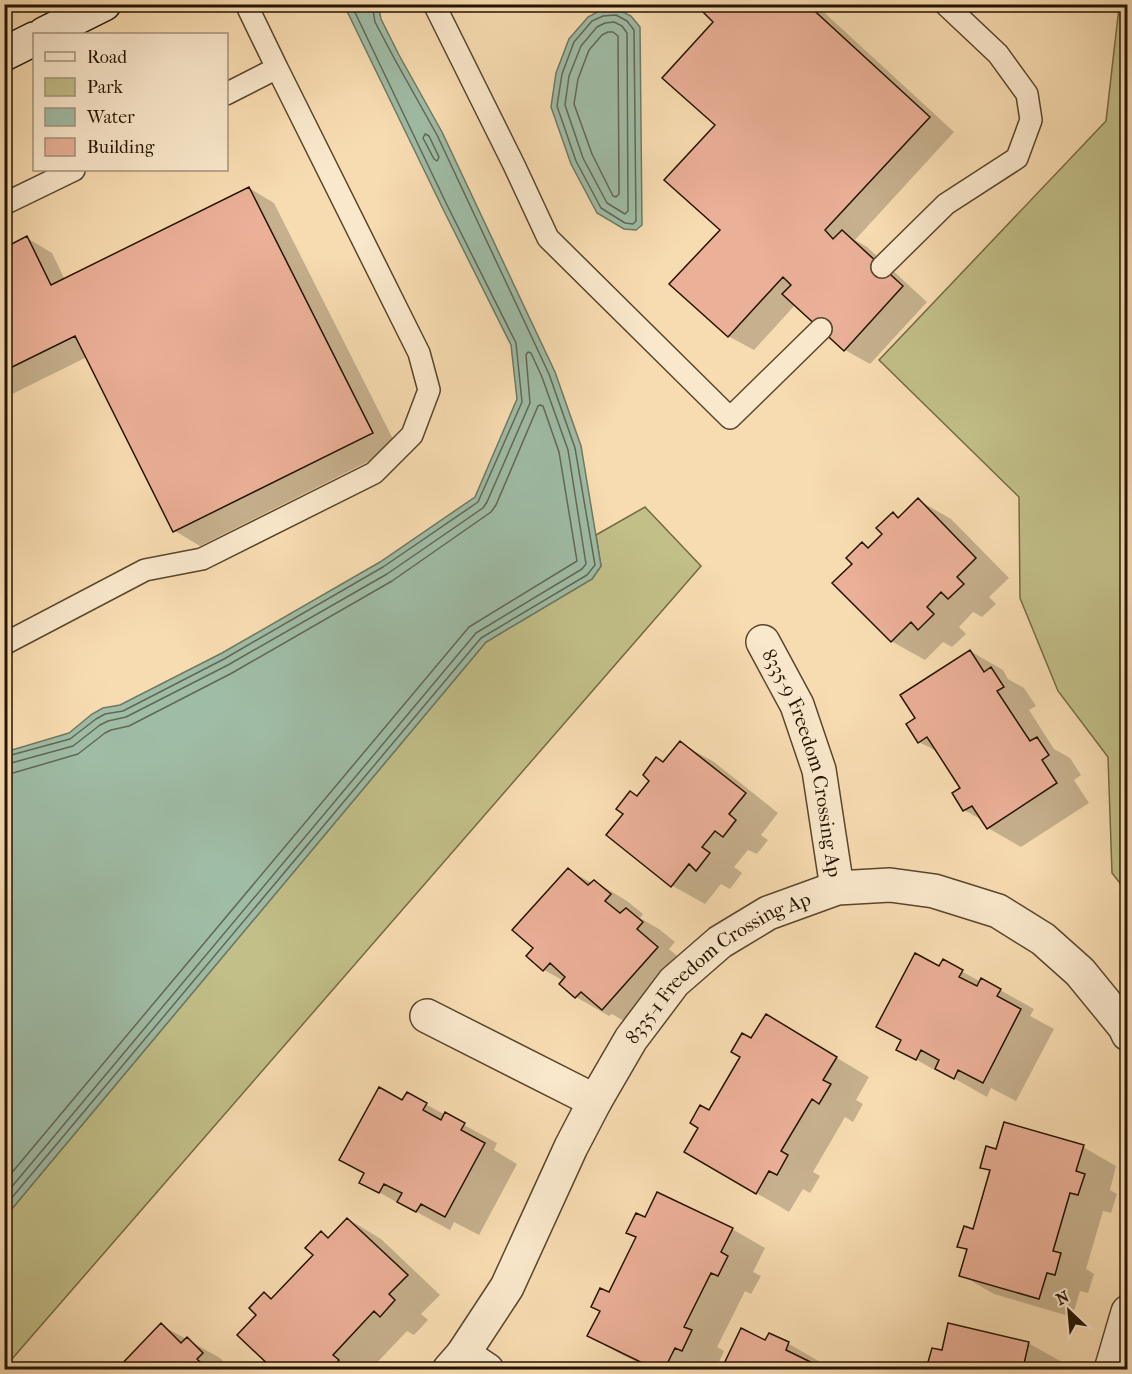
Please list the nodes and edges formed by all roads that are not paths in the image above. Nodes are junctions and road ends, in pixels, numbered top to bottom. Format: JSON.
{"nodes":[{"id":1,"x":104,"y":4,"type":"edge"},
{"id":2,"x":246,"y":4,"type":"edge"},
{"id":3,"x":434,"y":4,"type":"edge"},
{"id":4,"x":945,"y":4,"type":"edge"},
{"id":5,"x":46,"y":33,"type":"edge"},
{"id":6,"x":33,"y":40,"type":"edge"},
{"id":7,"x":4,"y":54,"type":"edge"},
{"id":8,"x":277,"y":68,"type":"junction"},
{"id":9,"x":228,"y":93,"type":"edge"},
{"id":10,"x":72,"y":171,"type":"edge"},
{"id":11,"x":4,"y":204,"type":"edge"},
{"id":12,"x":882,"y":267,"type":"dead end"},
{"id":13,"x":821,"y":329,"type":"dead end"},
{"id":14,"x":763,"y":642,"type":"dead end"},
{"id":15,"x":4,"y":644,"type":"edge"},
{"id":16,"x":837,"y":888,"type":"junction"},
{"id":17,"x":428,"y":1016,"type":"dead end"},
{"id":18,"x":1128,"y":1034,"type":"edge"},
{"id":19,"x":595,"y":1101,"type":"junction"},
{"id":20,"x":1128,"y":1312,"type":"edge"},
{"id":21,"x":466,"y":1364,"type":"edge"},
{"id":22,"x":1111,"y":1370,"type":"edge"}],
"edges":[{"from":1,"to":5,"type":"street"},
{"from":2,"to":8,"type":"lane"},
{"from":3,"to":13,"type":"lane"},
{"from":4,"to":12,"type":"lane"},
{"from":6,"to":7,"type":"street"},
{"from":8,"to":9,"type":"lane"},
{"from":8,"to":15,"type":"lane"},
{"from":10,"to":11,"type":"lane"},
{"from":14,"to":16,"type":"street","name":"8335-9 Freedom Crossing Ap"},
{"from":16,"to":18,"type":"street","name":"8335-1 Freedom Crossing Ap"},
{"from":16,"to":19,"type":"street","name":"8335-1 Freedom Crossing Ap"},
{"from":17,"to":19,"type":"street"},
{"from":19,"to":21,"type":"street","name":"8335-1 Freedom Crossing Ap"},
{"from":20,"to":22,"type":"street"}]}
